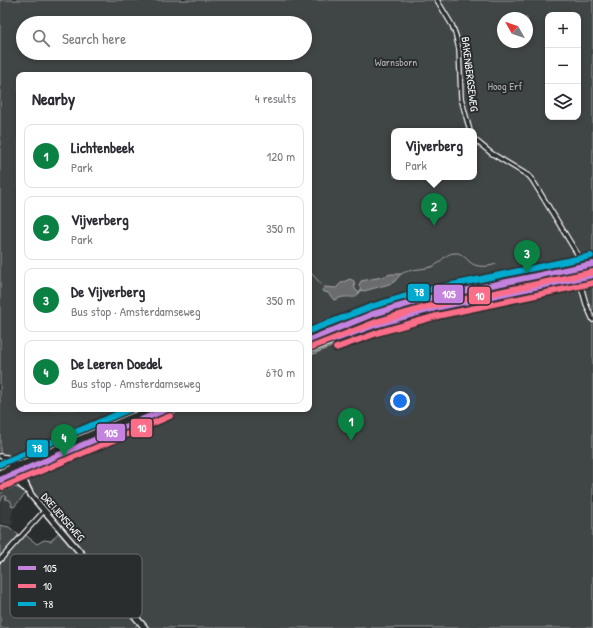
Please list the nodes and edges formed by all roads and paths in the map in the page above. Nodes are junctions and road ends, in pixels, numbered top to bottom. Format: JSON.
{"nodes":[{"id":1,"x":437,"y":0,"type":"edge"},
{"id":2,"x":469,"y":128,"type":"edge"},
{"id":3,"x":477,"y":141,"type":"edge"},
{"id":4,"x":593,"y":264,"type":"edge"},
{"id":5,"x":580,"y":267,"type":"junction"},
{"id":6,"x":593,"y":275,"type":"edge"},
{"id":7,"x":581,"y":278,"type":"junction"},
{"id":8,"x":452,"y":293,"type":"junction"},
{"id":9,"x":454,"y":304,"type":"junction"},
{"id":10,"x":593,"y":320,"type":"edge"},
{"id":11,"x":312,"y":339,"type":"edge"},
{"id":12,"x":312,"y":348,"type":"edge"},
{"id":13,"x":144,"y":412,"type":"edge"},
{"id":14,"x":160,"y":412,"type":"edge"},
{"id":15,"x":0,"y":456,"type":"edge"},
{"id":16,"x":14,"y":466,"type":"junction"},
{"id":17,"x":0,"y":473,"type":"edge"},
{"id":18,"x":17,"y":473,"type":"junction"},
{"id":19,"x":0,"y":480,"type":"edge"},
{"id":20,"x":44,"y":511,"type":"junction"},
{"id":21,"x":81,"y":554,"type":"edge"},
{"id":22,"x":0,"y":560,"type":"edge"},
{"id":23,"x":136,"y":618,"type":"edge"},
{"id":24,"x":145,"y":628,"type":"edge"}],
"edges":[{"from":1,"to":2,"type":"street","name":"BAKENBERGSEWEG"},
{"from":3,"to":5,"type":"street"},
{"from":4,"to":5,"type":"main road"},
{"from":5,"to":7,"type":"street"},
{"from":5,"to":8,"type":"main road"},
{"from":6,"to":7,"type":"main road"},
{"from":7,"to":9,"type":"main road"},
{"from":7,"to":10,"type":"street"},
{"from":8,"to":9,"type":"street"},
{"from":8,"to":11,"type":"main road"},
{"from":9,"to":12,"type":"main road"},
{"from":13,"to":16,"type":"main road"},
{"from":14,"to":18,"type":"main road"},
{"from":15,"to":16,"type":"street"},
{"from":16,"to":17,"type":"main road"},
{"from":16,"to":18,"type":"main road","name":"DREIJENSEWEG"},
{"from":18,"to":19,"type":"main road"},
{"from":18,"to":20,"type":"main road","name":"DREIJENSEWEG"},
{"from":20,"to":21,"type":"main road","name":"DREIJENSEWEG"},
{"from":20,"to":22,"type":"street"},
{"from":23,"to":24,"type":"main road","name":"DREIJENSEWEG"}]}
